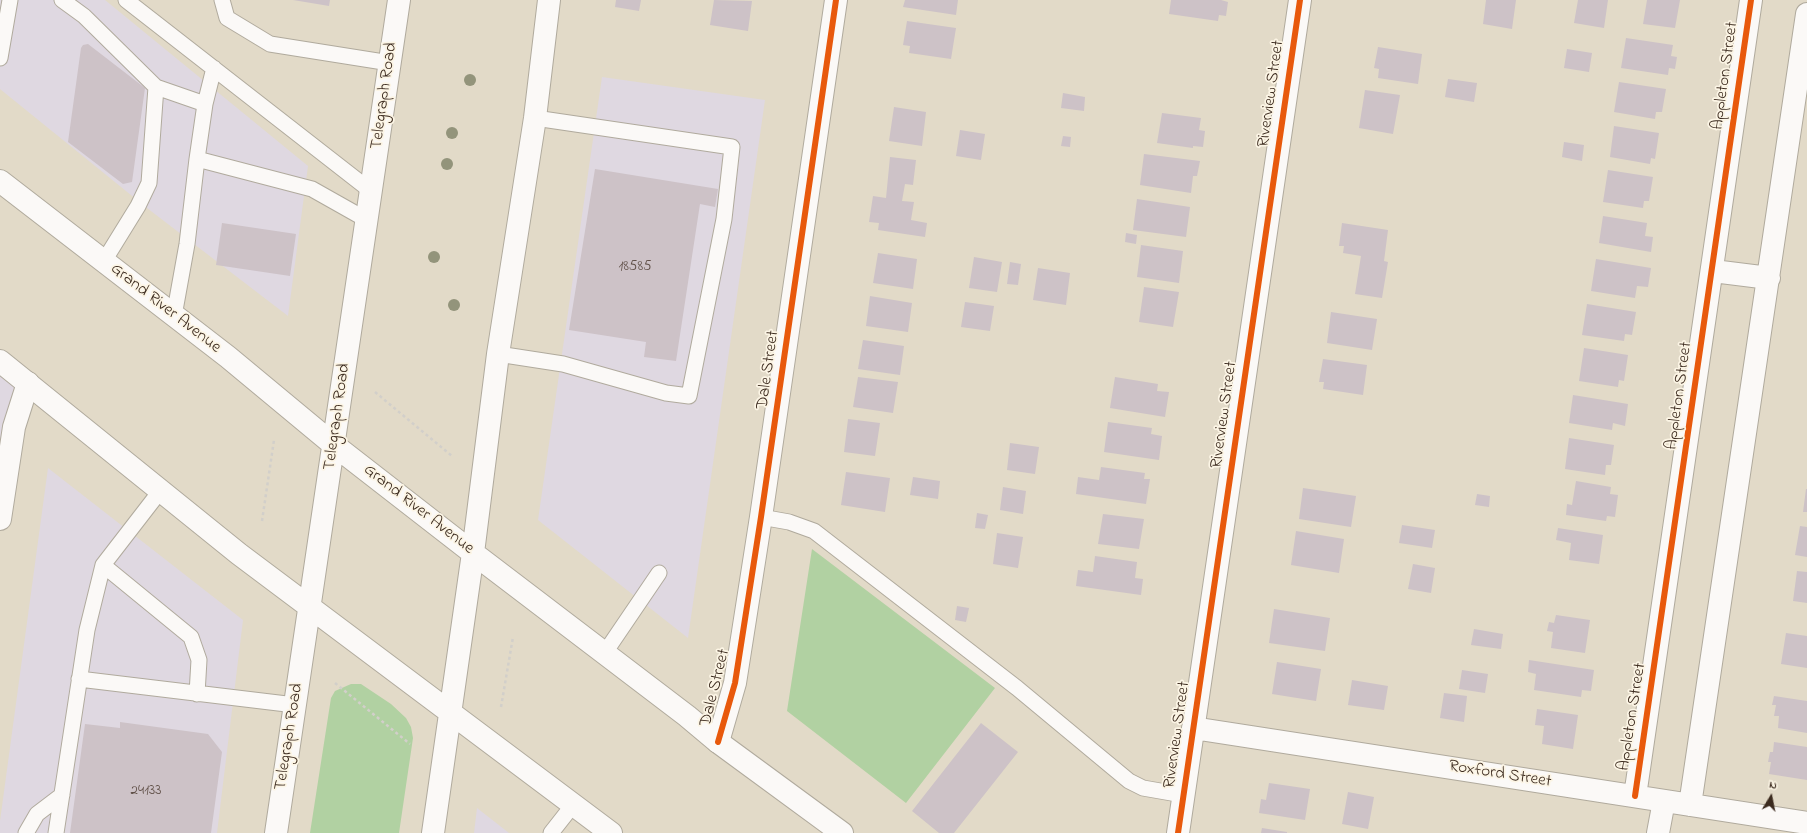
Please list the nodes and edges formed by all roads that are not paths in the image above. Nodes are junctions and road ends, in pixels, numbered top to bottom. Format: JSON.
{"nodes":[{"id":1,"x":10,"y":0,"type":"edge"},
{"id":2,"x":62,"y":0,"type":"edge"},
{"id":3,"x":126,"y":0,"type":"edge"},
{"id":4,"x":222,"y":0,"type":"edge"},
{"id":5,"x":399,"y":0,"type":"edge"},
{"id":6,"x":549,"y":0,"type":"edge"},
{"id":7,"x":836,"y":0,"type":"edge"},
{"id":8,"x":1300,"y":0,"type":"edge"},
{"id":9,"x":1751,"y":0,"type":"edge"},
{"id":10,"x":1807,"y":14,"type":"edge"},
{"id":11,"x":0,"y":58,"type":"edge"},
{"id":12,"x":390,"y":63,"type":"junction"},
{"id":13,"x":214,"y":68,"type":"junction"},
{"id":14,"x":156,"y":87,"type":"junction"},
{"id":15,"x":205,"y":104,"type":"junction"},
{"id":16,"x":535,"y":118,"type":"junction"},
{"id":17,"x":197,"y":159,"type":"junction"},
{"id":18,"x":0,"y":181,"type":"edge"},
{"id":19,"x":371,"y":191,"type":"junction"},
{"id":20,"x":367,"y":220,"type":"junction"},
{"id":21,"x":104,"y":261,"type":"junction"},
{"id":22,"x":1713,"y":272,"type":"junction"},
{"id":23,"x":1768,"y":278,"type":"junction"},
{"id":24,"x":174,"y":316,"type":"junction"},
{"id":25,"x":498,"y":354,"type":"junction"},
{"id":26,"x":0,"y":361,"type":"edge"},
{"id":27,"x":28,"y":383,"type":"junction"},
{"id":28,"x":334,"y":445,"type":"junction"},
{"id":29,"x":160,"y":490,"type":"junction"},
{"id":30,"x":761,"y":518,"type":"junction"},
{"id":31,"x":0,"y":519,"type":"edge"},
{"id":32,"x":473,"y":553,"type":"junction"},
{"id":33,"x":103,"y":565,"type":"junction"},
{"id":34,"x":659,"y":573,"type":"dead end"},
{"id":35,"x":310,"y":607,"type":"junction"},
{"id":36,"x":604,"y":654,"type":"junction"},
{"id":37,"x":79,"y":679,"type":"junction"},
{"id":38,"x":197,"y":694,"type":"junction"},
{"id":39,"x":295,"y":705,"type":"junction"},
{"id":40,"x":449,"y":712,"type":"junction"},
{"id":41,"x":1193,"y":728,"type":"junction"},
{"id":42,"x":718,"y":742,"type":"junction"},
{"id":43,"x":62,"y":795,"type":"junction"},
{"id":44,"x":1183,"y":795,"type":"junction"},
{"id":45,"x":1635,"y":796,"type":"junction"},
{"id":46,"x":1664,"y":801,"type":"junction"},
{"id":47,"x":573,"y":805,"type":"junction"},
{"id":48,"x":1690,"y":805,"type":"junction"},
{"id":49,"x":1807,"y":823,"type":"edge"},
{"id":50,"x":26,"y":833,"type":"edge"},
{"id":51,"x":56,"y":833,"type":"edge"},
{"id":52,"x":276,"y":833,"type":"edge"},
{"id":53,"x":433,"y":833,"type":"edge"},
{"id":54,"x":552,"y":833,"type":"edge"},
{"id":55,"x":611,"y":833,"type":"edge"},
{"id":56,"x":842,"y":833,"type":"edge"},
{"id":57,"x":1178,"y":833,"type":"edge"},
{"id":58,"x":1658,"y":833,"type":"edge"}],
"edges":[{"from":1,"to":11,"type":"lane"},
{"from":2,"to":14,"type":"lane"},
{"from":3,"to":13,"type":"lane"},
{"from":4,"to":12,"type":"lane"},
{"from":5,"to":12,"type":"street","name":"Telegraph Road"},
{"from":6,"to":16,"type":"street"},
{"from":7,"to":30,"type":"street","name":"Dale Street"},
{"from":8,"to":41,"type":"street","name":"Riverview Street"},
{"from":9,"to":22,"type":"street","name":"Appleton Street"},
{"from":10,"to":23,"type":"street"},
{"from":12,"to":19,"type":"street","name":"Telegraph Road"},
{"from":13,"to":15,"type":"lane"},
{"from":13,"to":19,"type":"lane"},
{"from":14,"to":15,"type":"lane"},
{"from":14,"to":21,"type":"lane"},
{"from":15,"to":17,"type":"lane"},
{"from":16,"to":25,"type":"street"},
{"from":16,"to":25,"type":"lane"},
{"from":17,"to":20,"type":"lane"},
{"from":17,"to":24,"type":"lane"},
{"from":18,"to":21,"type":"street","name":"Grand River Avenue"},
{"from":19,"to":20,"type":"street","name":"Telegraph Road"},
{"from":20,"to":28,"type":"street","name":"Telegraph Road"},
{"from":21,"to":24,"type":"street","name":"Grand River Avenue"},
{"from":22,"to":23,"type":"street"},
{"from":22,"to":45,"type":"street","name":"Appleton Street"},
{"from":23,"to":48,"type":"street"},
{"from":24,"to":28,"type":"street","name":"Grand River Avenue"},
{"from":25,"to":32,"type":"street"},
{"from":26,"to":27,"type":"street"},
{"from":27,"to":29,"type":"street"},
{"from":27,"to":31,"type":"street"},
{"from":28,"to":32,"type":"street","name":"Grand River Avenue"},
{"from":28,"to":35,"type":"street","name":"Telegraph Road"},
{"from":29,"to":33,"type":"lane"},
{"from":29,"to":35,"type":"street"},
{"from":30,"to":42,"type":"street","name":"Dale Street"},
{"from":30,"to":44,"type":"lane"},
{"from":32,"to":36,"type":"street","name":"Grand River Avenue"},
{"from":32,"to":40,"type":"street"},
{"from":33,"to":37,"type":"lane"},
{"from":33,"to":38,"type":"lane"},
{"from":34,"to":36,"type":"lane"},
{"from":35,"to":39,"type":"street","name":"Telegraph Road"},
{"from":35,"to":40,"type":"street"},
{"from":36,"to":42,"type":"street","name":"Grand River Avenue"},
{"from":37,"to":38,"type":"lane"},
{"from":37,"to":43,"type":"lane"},
{"from":38,"to":39,"type":"lane"},
{"from":39,"to":52,"type":"street","name":"Telegraph Road"},
{"from":40,"to":47,"type":"street"},
{"from":40,"to":53,"type":"street"},
{"from":41,"to":44,"type":"street","name":"Riverview Street"},
{"from":41,"to":45,"type":"street","name":"Roxford Street"},
{"from":42,"to":56,"type":"street","name":"Grand River Avenue"},
{"from":43,"to":50,"type":"lane"},
{"from":43,"to":51,"type":"lane"},
{"from":44,"to":57,"type":"street","name":"Riverview Street"},
{"from":45,"to":46,"type":"street","name":"Roxford Street"},
{"from":46,"to":48,"type":"street","name":"Roxford Street"},
{"from":46,"to":58,"type":"street"},
{"from":47,"to":54,"type":"lane"},
{"from":47,"to":55,"type":"street"},
{"from":48,"to":49,"type":"street","name":"Roxford Street"}]}
